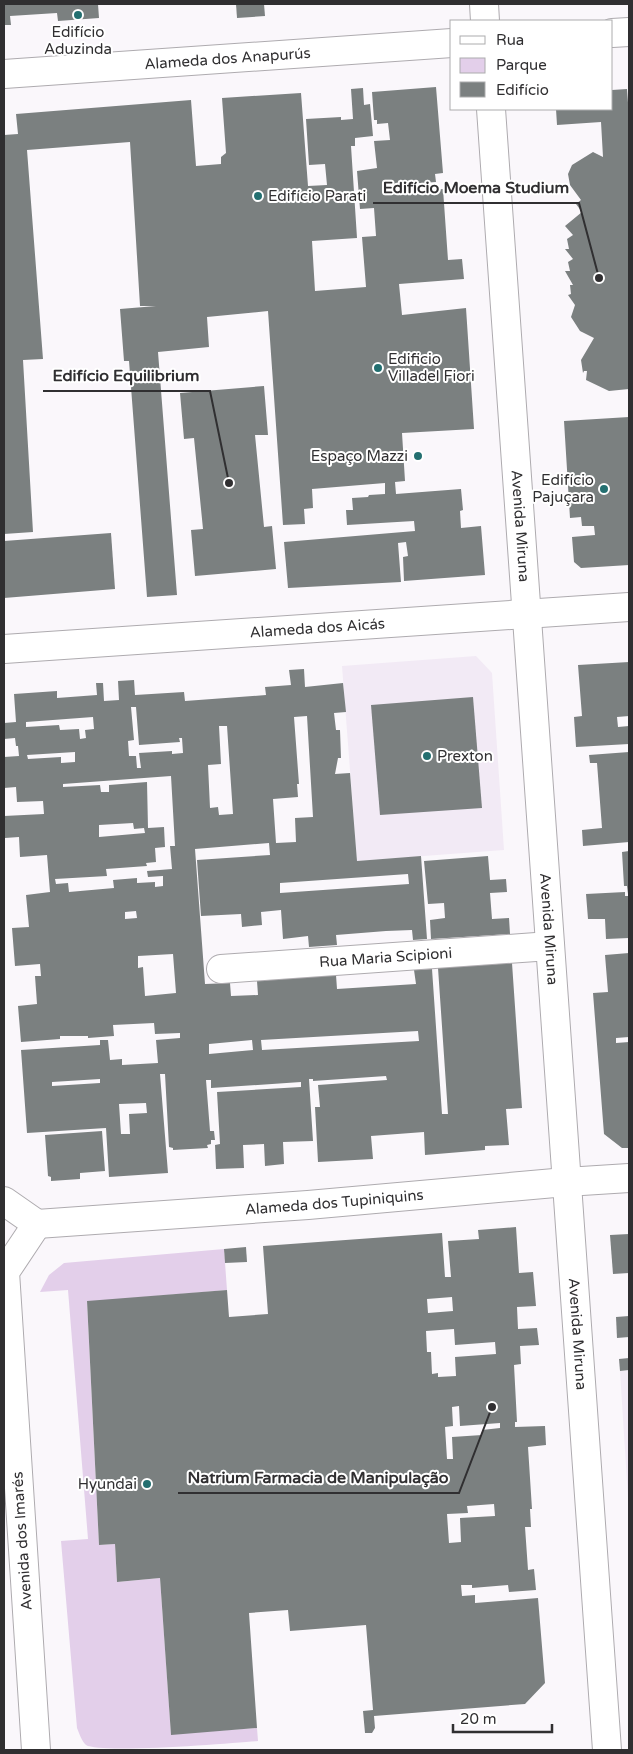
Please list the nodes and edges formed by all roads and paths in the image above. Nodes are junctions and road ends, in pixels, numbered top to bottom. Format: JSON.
{"nodes":[{"id":1,"x":484,"y":4,"type":"edge"},
{"id":2,"x":485,"y":20,"type":"edge"},
{"id":3,"x":629,"y":32,"type":"edge"},
{"id":4,"x":613,"y":33,"type":"edge"},
{"id":5,"x":450,"y":44,"type":"edge"},
{"id":6,"x":4,"y":74,"type":"edge"},
{"id":7,"x":491,"y":110,"type":"edge"},
{"id":8,"x":629,"y":607,"type":"edge"},
{"id":9,"x":527,"y":614,"type":"junction"},
{"id":10,"x":4,"y":649,"type":"edge"},
{"id":11,"x":550,"y":946,"type":"junction"},
{"id":12,"x":221,"y":969,"type":"dead end"},
{"id":13,"x":629,"y":1178,"type":"edge"},
{"id":14,"x":566,"y":1182,"type":"junction"},
{"id":15,"x":4,"y":1201,"type":"edge"},
{"id":16,"x":38,"y":1224,"type":"junction"},
{"id":17,"x":4,"y":1272,"type":"edge"},
{"id":18,"x":36,"y":1750,"type":"edge"},
{"id":19,"x":607,"y":1750,"type":"edge"}],
"edges":[{"from":1,"to":2,"type":"street"},
{"from":3,"to":4,"type":"street"},
{"from":5,"to":6,"type":"street","name":"Alameda dos Anapurús"},
{"from":7,"to":9,"type":"street","name":"Avenida Miruna"},
{"from":8,"to":9,"type":"street","name":"Alameda dos Aicás"},
{"from":9,"to":10,"type":"street","name":"Alameda dos Aicás"},
{"from":9,"to":11,"type":"street","name":"Avenida Miruna"},
{"from":11,"to":12,"type":"street","name":"Rua Maria Scipioni"},
{"from":11,"to":14,"type":"street","name":"Avenida Miruna"},
{"from":13,"to":14,"type":"street","name":"Alameda dos Tupiniquins"},
{"from":14,"to":16,"type":"street","name":"Alameda dos Tupiniquins"},
{"from":14,"to":19,"type":"street","name":"Avenida Miruna"},
{"from":15,"to":16,"type":"street"},
{"from":16,"to":17,"type":"street","name":"Avenida dos Imarés"},
{"from":17,"to":18,"type":"street","name":"Avenida dos Imarés"}]}
